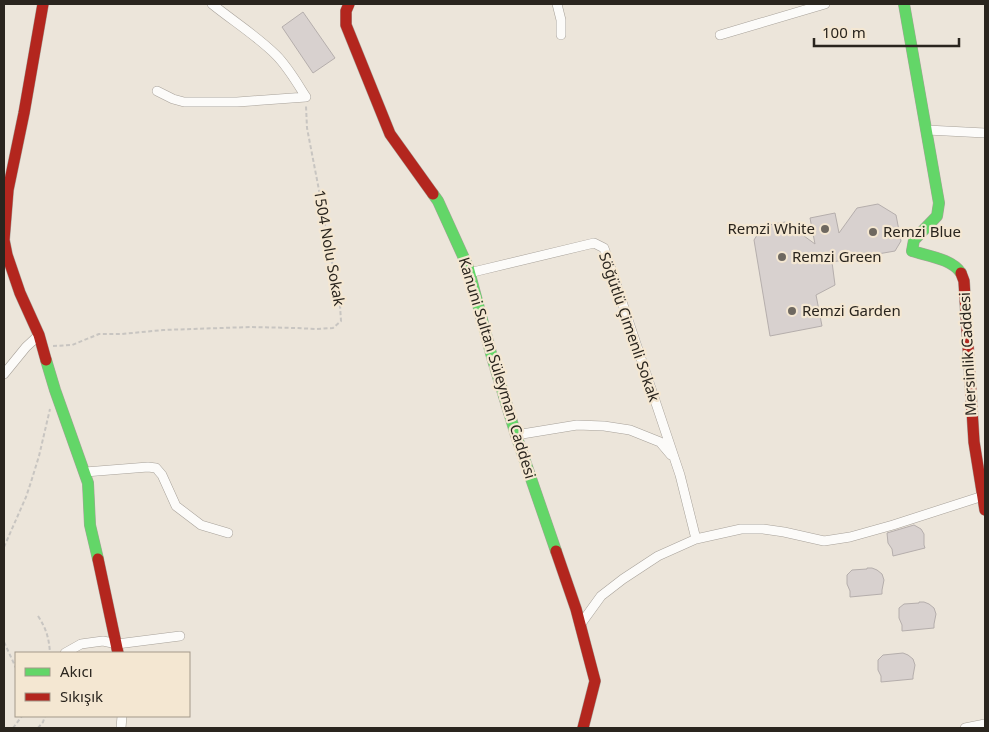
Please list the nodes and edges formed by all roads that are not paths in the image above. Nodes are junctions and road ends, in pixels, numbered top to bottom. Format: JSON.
{"nodes":[{"id":1,"x":43,"y":4,"type":"edge"},
{"id":2,"x":212,"y":4,"type":"edge"},
{"id":3,"x":349,"y":4,"type":"edge"},
{"id":4,"x":557,"y":4,"type":"edge"},
{"id":5,"x":825,"y":4,"type":"edge"},
{"id":6,"x":904,"y":4,"type":"edge"},
{"id":7,"x":561,"y":35,"type":"dead end"},
{"id":8,"x":720,"y":35,"type":"dead end"},
{"id":9,"x":157,"y":91,"type":"dead end"},
{"id":10,"x":927,"y":130,"type":"junction"},
{"id":11,"x":985,"y":133,"type":"edge"},
{"id":12,"x":469,"y":273,"type":"junction"},
{"id":13,"x":39,"y":335,"type":"junction"},
{"id":14,"x":4,"y":374,"type":"edge"},
{"id":15,"x":516,"y":435,"type":"junction"},
{"id":16,"x":674,"y":458,"type":"junction"},
{"id":17,"x":84,"y":472,"type":"junction"},
{"id":18,"x":983,"y":496,"type":"junction"},
{"id":19,"x":985,"y":510,"type":"edge"},
{"id":20,"x":228,"y":533,"type":"dead end"},
{"id":21,"x":696,"y":539,"type":"junction"},
{"id":22,"x":580,"y":625,"type":"junction"},
{"id":23,"x":180,"y":636,"type":"dead end"},
{"id":24,"x":118,"y":649,"type":"edge"},
{"id":25,"x":68,"y":652,"type":"edge"},
{"id":26,"x":985,"y":724,"type":"edge"},
{"id":27,"x":583,"y":728,"type":"edge"},
{"id":28,"x":965,"y":728,"type":"edge"}],
"edges":[{"from":1,"to":13,"type":"street"},
{"from":2,"to":9,"type":"street"},
{"from":3,"to":12,"type":"street","name":"Kanuni Sultan Süleyman Caddesi"},
{"from":4,"to":7,"type":"street"},
{"from":5,"to":8,"type":"street"},
{"from":6,"to":10,"type":"street","name":"Mersinlik Caddesi"},
{"from":10,"to":11,"type":"street"},
{"from":10,"to":18,"type":"street","name":"Mersinlik Caddesi"},
{"from":12,"to":15,"type":"street","name":"Kanuni Sultan Süleyman Caddesi"},
{"from":12,"to":16,"type":"street","name":"Söğütlü Çimenli Sokak"},
{"from":13,"to":14,"type":"street"},
{"from":13,"to":17,"type":"street"},
{"from":15,"to":16,"type":"street"},
{"from":15,"to":22,"type":"street","name":"Kanuni Sultan Süleyman Caddesi"},
{"from":16,"to":21,"type":"street","name":"Söğütlü Çimenli Sokak"},
{"from":17,"to":20,"type":"street"},
{"from":17,"to":24,"type":"street"},
{"from":18,"to":19,"type":"street","name":"Mersinlik Caddesi"},
{"from":18,"to":21,"type":"street"},
{"from":21,"to":22,"type":"street"},
{"from":22,"to":27,"type":"street","name":"Kanuni Sultan Süleyman Caddesi"},
{"from":23,"to":24,"type":"street"},
{"from":24,"to":25,"type":"street"},
{"from":26,"to":28,"type":"street"}]}
